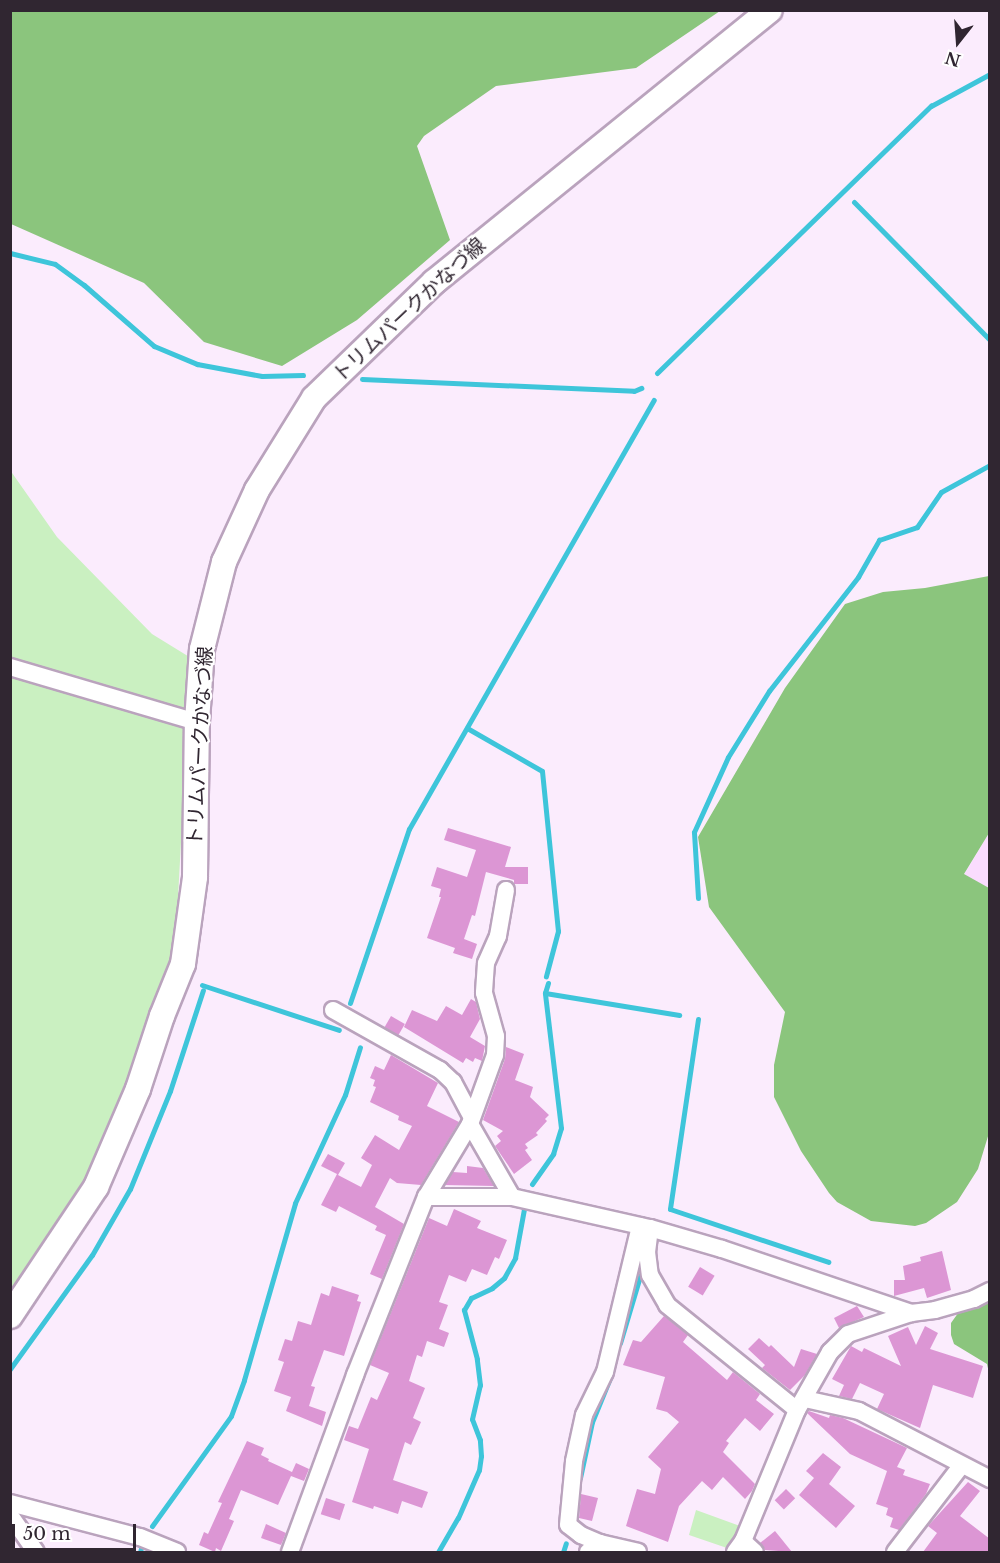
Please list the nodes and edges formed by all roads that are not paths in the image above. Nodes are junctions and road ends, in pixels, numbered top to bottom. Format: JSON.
{"nodes":[{"id":1,"x":770,"y":10,"type":"edge"},
{"id":2,"x":10,"y":667,"type":"edge"},
{"id":3,"x":198,"y":722,"type":"junction"},
{"id":4,"x":506,"y":890,"type":"dead end"},
{"id":5,"x":333,"y":1010,"type":"dead end"},
{"id":6,"x":470,"y":1120,"type":"junction"},
{"id":7,"x":426,"y":1197,"type":"junction"},
{"id":8,"x":512,"y":1197,"type":"junction"},
{"id":9,"x":645,"y":1227,"type":"junction"},
{"id":10,"x":990,"y":1291,"type":"edge"},
{"id":11,"x":911,"y":1313,"type":"junction"},
{"id":12,"x":10,"y":1316,"type":"edge"},
{"id":13,"x":801,"y":1405,"type":"junction"},
{"id":14,"x":961,"y":1466,"type":"junction"},
{"id":15,"x":990,"y":1479,"type":"edge"},
{"id":16,"x":11,"y":1507,"type":"edge"},
{"id":17,"x":594,"y":1548,"type":"edge"},
{"id":18,"x":744,"y":1549,"type":"edge"},
{"id":19,"x":36,"y":1552,"type":"edge"},
{"id":20,"x":177,"y":1552,"type":"edge"},
{"id":21,"x":290,"y":1552,"type":"edge"},
{"id":22,"x":638,"y":1552,"type":"edge"},
{"id":23,"x":895,"y":1552,"type":"edge"}],
"edges":[{"from":1,"to":3,"type":"main road","name":"トリムパークかなづ線"},
{"from":2,"to":3,"type":"street"},
{"from":3,"to":12,"type":"main road","name":"トリムパークかなづ線"},
{"from":4,"to":6,"type":"street"},
{"from":5,"to":6,"type":"street"},
{"from":6,"to":7,"type":"street"},
{"from":6,"to":8,"type":"street"},
{"from":7,"to":8,"type":"street"},
{"from":7,"to":21,"type":"street"},
{"from":8,"to":9,"type":"street"},
{"from":9,"to":11,"type":"street"},
{"from":9,"to":13,"type":"street"},
{"from":9,"to":17,"type":"street"},
{"from":10,"to":11,"type":"street"},
{"from":11,"to":13,"type":"street"},
{"from":13,"to":14,"type":"street"},
{"from":13,"to":18,"type":"street"},
{"from":14,"to":15,"type":"street"},
{"from":14,"to":23,"type":"street"},
{"from":16,"to":19,"type":"street"},
{"from":16,"to":20,"type":"street"},
{"from":17,"to":22,"type":"street"}]}
